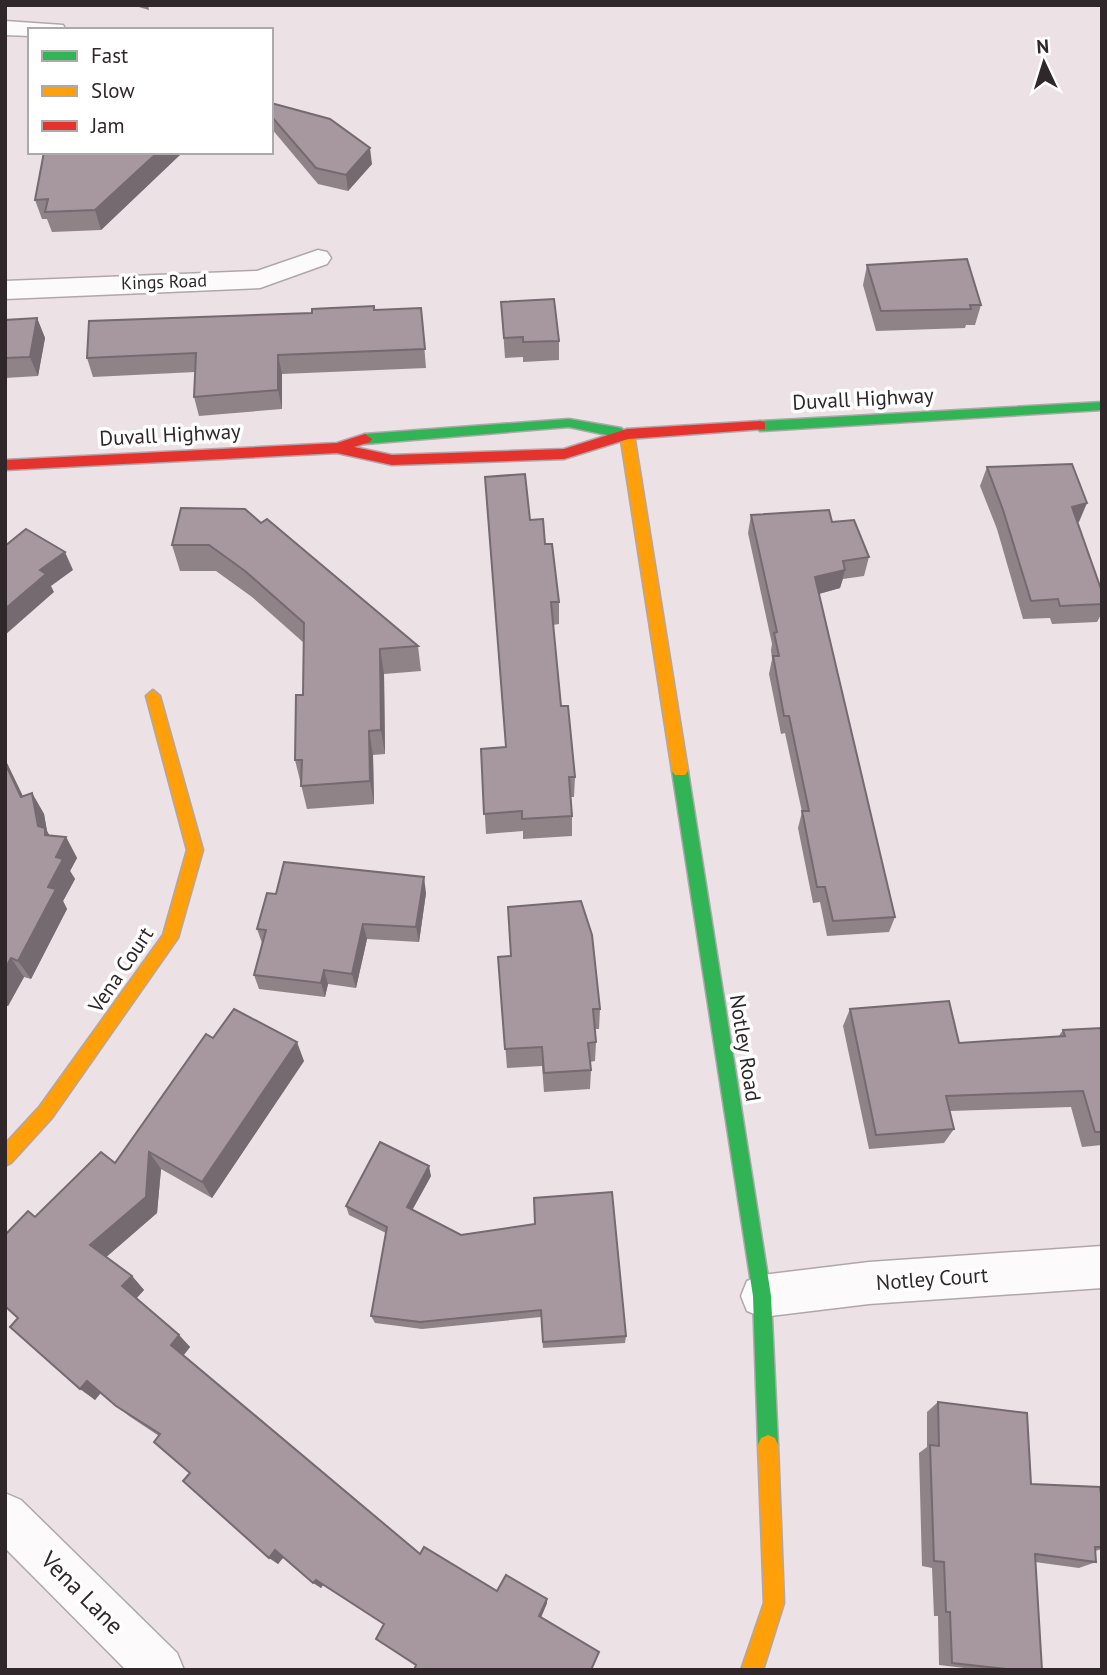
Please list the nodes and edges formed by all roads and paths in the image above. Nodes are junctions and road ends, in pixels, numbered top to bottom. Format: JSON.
{"nodes":[{"id":1,"x":5,"y":28,"type":"edge"},
{"id":2,"x":28,"y":29,"type":"edge"},
{"id":3,"x":318,"y":258,"type":"dead end"},
{"id":4,"x":5,"y":290,"type":"edge"},
{"id":5,"x":1102,"y":406,"type":"edge"},
{"id":6,"x":627,"y":434,"type":"junction"},
{"id":7,"x":337,"y":448,"type":"junction"},
{"id":8,"x":5,"y":465,"type":"edge"},
{"id":9,"x":153,"y":696,"type":"dead end"},
{"id":10,"x":5,"y":1157,"type":"edge"},
{"id":11,"x":1102,"y":1267,"type":"edge"},
{"id":12,"x":762,"y":1296,"type":"junction"},
{"id":13,"x":5,"y":1516,"type":"edge"},
{"id":14,"x":160,"y":1670,"type":"edge"},
{"id":15,"x":752,"y":1670,"type":"edge"}],
"edges":[{"from":1,"to":2,"type":"street"},
{"from":3,"to":4,"type":"street","name":"Kings Road"},
{"from":5,"to":6,"type":"street","name":"Duvall Highway"},
{"from":6,"to":7,"type":"street","name":"Duvall Highway"},
{"from":6,"to":7,"type":"street","name":"Duvall Highway"},
{"from":6,"to":12,"type":"street","name":"Notley Road"},
{"from":7,"to":8,"type":"street","name":"Duvall Highway"},
{"from":9,"to":10,"type":"street","name":"Vena Court"},
{"from":11,"to":12,"type":"street","name":"Notley Court"},
{"from":12,"to":15,"type":"street","name":"Notley Road"},
{"from":13,"to":14,"type":"street","name":"Vena Lane"}]}
